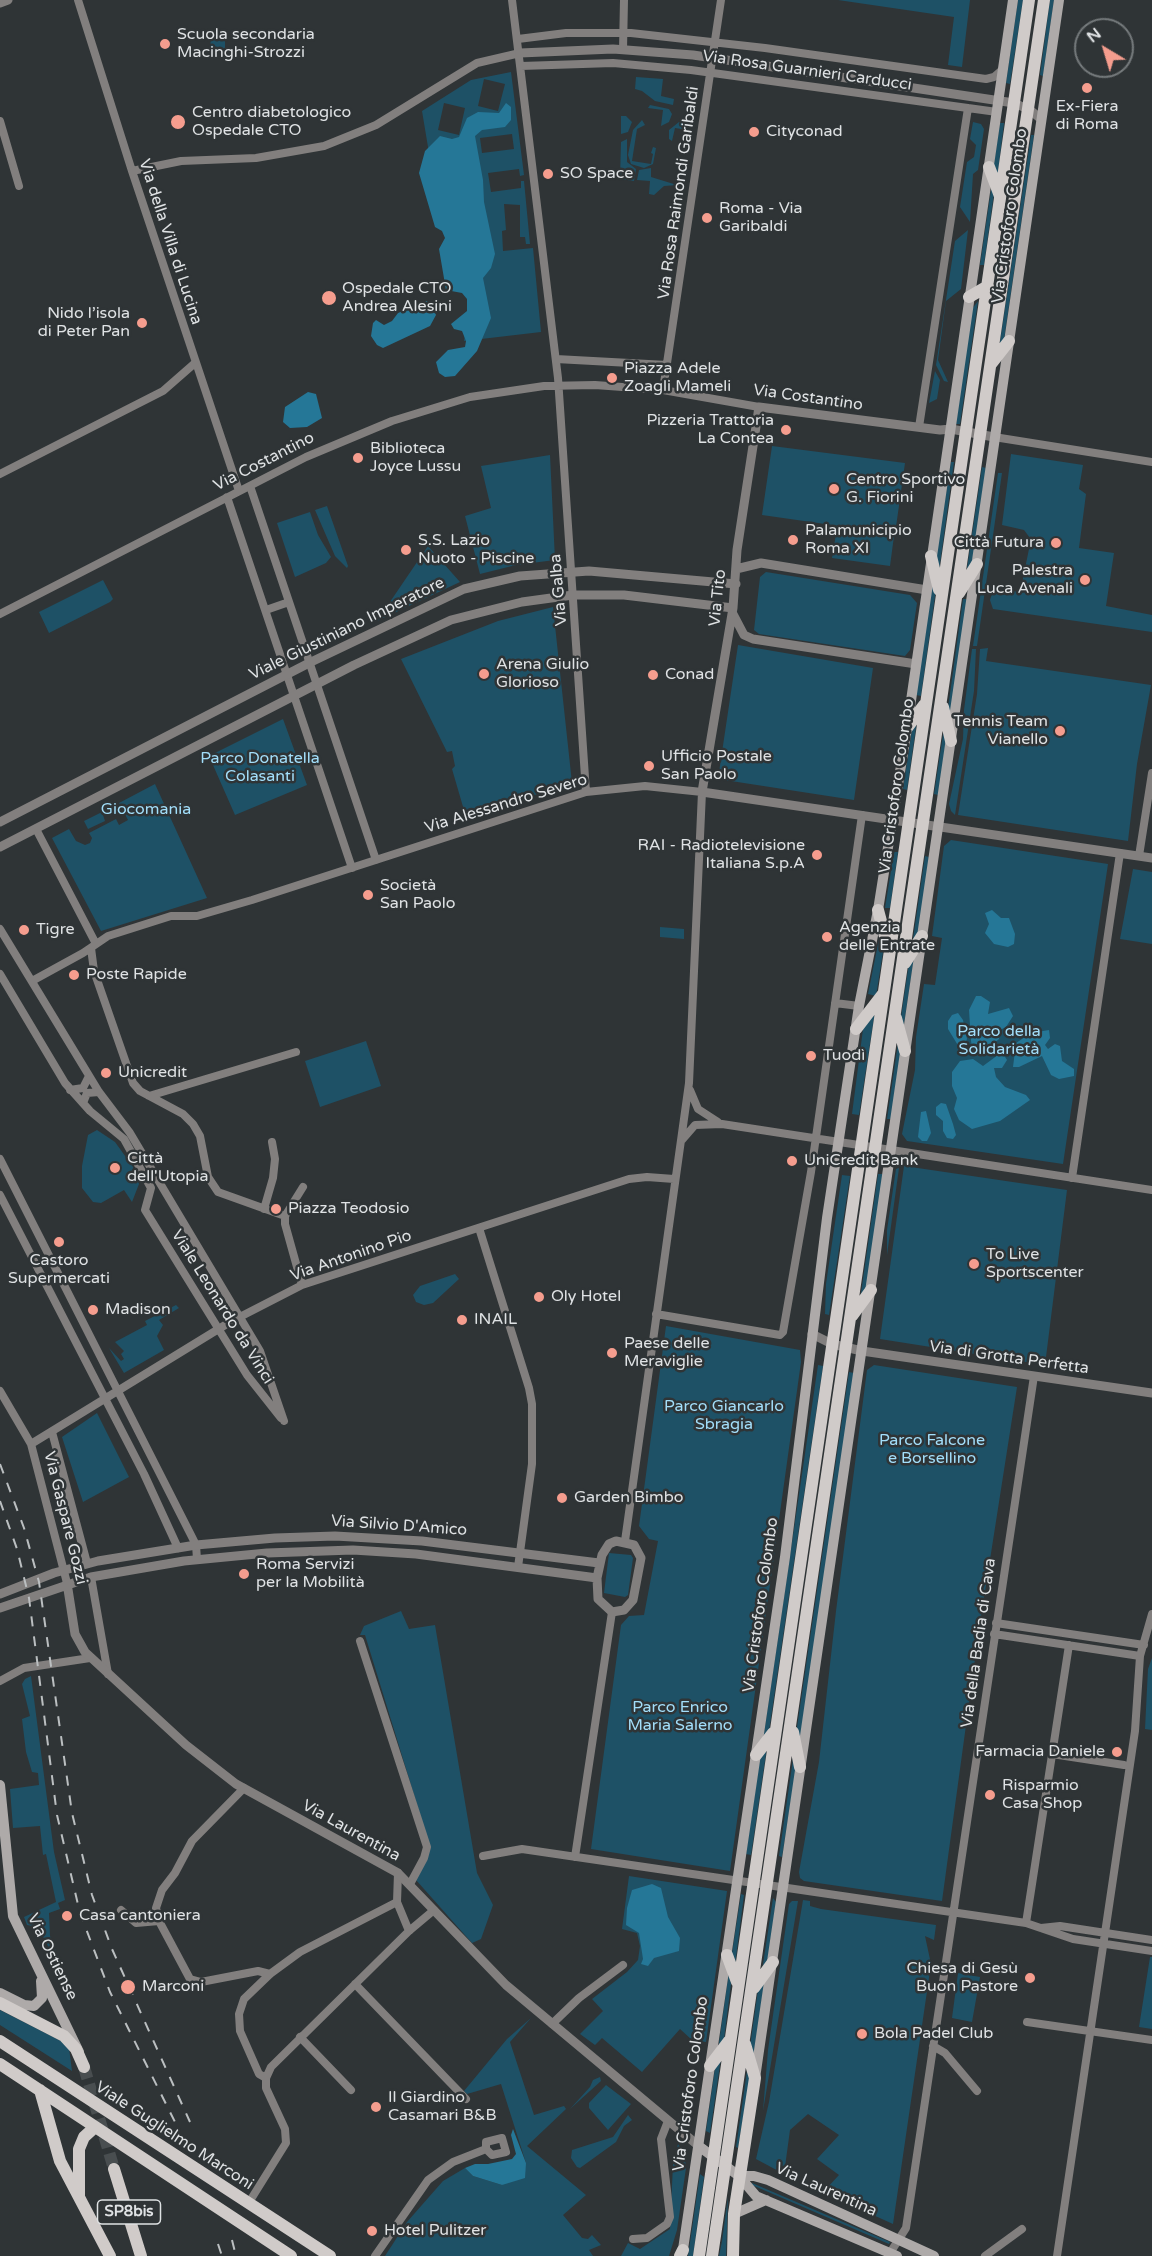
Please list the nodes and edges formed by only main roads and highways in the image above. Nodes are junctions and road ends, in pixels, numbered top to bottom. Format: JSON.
{"nodes":[{"id":1,"x":1013,"y":0,"type":"edge"},
{"id":2,"x":1029,"y":0,"type":"edge"},
{"id":3,"x":1044,"y":0,"type":"edge"},
{"id":4,"x":1059,"y":0,"type":"edge"},
{"id":5,"x":989,"y":167,"type":"junction"},
{"id":6,"x":1001,"y":197,"type":"junction"},
{"id":7,"x":988,"y":286,"type":"junction"},
{"id":8,"x":969,"y":297,"type":"junction"},
{"id":9,"x":1009,"y":341,"type":"junction"},
{"id":10,"x":990,"y":365,"type":"junction"},
{"id":11,"x":931,"y":556,"type":"junction"},
{"id":12,"x":976,"y":564,"type":"junction"},
{"id":13,"x":956,"y":599,"type":"junction"},
{"id":14,"x":941,"y":600,"type":"junction"},
{"id":15,"x":941,"y":700,"type":"junction"},
{"id":16,"x":926,"y":701,"type":"junction"},
{"id":17,"x":907,"y":728,"type":"junction"},
{"id":18,"x":951,"y":741,"type":"junction"},
{"id":19,"x":878,"y":910,"type":"junction"},
{"id":20,"x":922,"y":936,"type":"junction"},
{"id":21,"x":889,"y":954,"type":"junction"},
{"id":22,"x":901,"y":969,"type":"junction"},
{"id":23,"x":883,"y":993,"type":"junction"},
{"id":24,"x":895,"y":1013,"type":"junction"},
{"id":25,"x":856,"y":1029,"type":"junction"},
{"id":26,"x":905,"y":1051,"type":"junction"},
{"id":27,"x":871,"y":1290,"type":"junction"},
{"id":28,"x":850,"y":1320,"type":"junction"},
{"id":29,"x":791,"y":1722,"type":"junction"},
{"id":30,"x":776,"y":1730,"type":"junction"},
{"id":31,"x":756,"y":1755,"type":"junction"},
{"id":32,"x":800,"y":1767,"type":"junction"},
{"id":33,"x":0,"y":1785,"type":"edge"},
{"id":34,"x":728,"y":1955,"type":"junction"},
{"id":35,"x":773,"y":1962,"type":"junction"},
{"id":36,"x":38,"y":1970,"type":"junction"},
{"id":37,"x":738,"y":1985,"type":"junction"},
{"id":38,"x":751,"y":1991,"type":"junction"},
{"id":39,"x":0,"y":1993,"type":"edge"},
{"id":40,"x":0,"y":2003,"type":"edge"},
{"id":41,"x":730,"y":2040,"type":"junction"},
{"id":42,"x":744,"y":2040,"type":"junction"},
{"id":43,"x":0,"y":2041,"type":"edge"},
{"id":44,"x":82,"y":2061,"type":"joint"},
{"id":45,"x":0,"y":2064,"type":"edge"},
{"id":46,"x":710,"y":2066,"type":"junction"},
{"id":47,"x":755,"y":2078,"type":"junction"},
{"id":48,"x":40,"y":2090,"type":"junction"},
{"id":49,"x":95,"y":2127,"type":"junction"},
{"id":50,"x":700,"y":2147,"type":"junction"},
{"id":51,"x":712,"y":2158,"type":"junction"},
{"id":52,"x":724,"y":2167,"type":"junction"},
{"id":53,"x":114,"y":2169,"type":"tunnel mouth"},
{"id":54,"x":739,"y":2176,"type":"junction"},
{"id":55,"x":80,"y":2199,"type":"junction"},
{"id":56,"x":766,"y":2200,"type":"junction"},
{"id":57,"x":734,"y":2214,"type":"junction"},
{"id":58,"x":682,"y":2254,"type":"edge"},
{"id":59,"x":893,"y":2254,"type":"edge"},
{"id":60,"x":110,"y":2256,"type":"edge"},
{"id":61,"x":141,"y":2256,"type":"edge"},
{"id":62,"x":291,"y":2256,"type":"edge"},
{"id":63,"x":330,"y":2256,"type":"edge"},
{"id":64,"x":699,"y":2256,"type":"edge"},
{"id":65,"x":712,"y":2256,"type":"edge"},
{"id":66,"x":733,"y":2256,"type":"edge"},
{"id":67,"x":934,"y":2256,"type":"edge"}],
"edges":[{"from":1,"to":5,"type":"main road","name":"Via Cristoforo Colombo"},
{"from":2,"to":6,"type":"main road","name":"Via Cristoforo Colombo"},
{"from":3,"to":10,"type":"main road","name":"Via Cristoforo Colombo"},
{"from":4,"to":9,"type":"main road","name":"Via Cristoforo Colombo"},
{"from":5,"to":6,"type":"main road"},
{"from":5,"to":8,"type":"main road","name":"Via Cristoforo Colombo"},
{"from":6,"to":7,"type":"main road","name":"Via Cristoforo Colombo"},
{"from":7,"to":8,"type":"main road"},
{"from":7,"to":14,"type":"main road","name":"Via Cristoforo Colombo"},
{"from":8,"to":11,"type":"main road","name":"Via Cristoforo Colombo"},
{"from":9,"to":10,"type":"main road"},
{"from":9,"to":12,"type":"main road","name":"Via Cristoforo Colombo"},
{"from":10,"to":13,"type":"main road","name":"Via Cristoforo Colombo"},
{"from":11,"to":14,"type":"main road"},
{"from":11,"to":17,"type":"main road","name":"Via Cristoforo Colombo"},
{"from":12,"to":13,"type":"main road"},
{"from":12,"to":18,"type":"main road","name":"Via Cristoforo Colombo"},
{"from":13,"to":15,"type":"main road","name":"Via Cristoforo Colombo"},
{"from":14,"to":16,"type":"main road","name":"Via Cristoforo Colombo"},
{"from":15,"to":18,"type":"main road"},
{"from":15,"to":22,"type":"main road","name":"Via Cristoforo Colombo"},
{"from":16,"to":17,"type":"main road"},
{"from":16,"to":21,"type":"main road","name":"Via Cristoforo Colombo"},
{"from":17,"to":19,"type":"main road","name":"Via Cristoforo Colombo"},
{"from":18,"to":20,"type":"main road","name":"Via Cristoforo Colombo"},
{"from":19,"to":21,"type":"main road"},
{"from":19,"to":25,"type":"main road","name":"Via Cristoforo Colombo"},
{"from":20,"to":22,"type":"main road"},
{"from":20,"to":26,"type":"main road","name":"Via Cristoforo Colombo"},
{"from":21,"to":23,"type":"main road","name":"Via Cristoforo Colombo"},
{"from":22,"to":24,"type":"main road","name":"Via Cristoforo Colombo"},
{"from":23,"to":25,"type":"main road"},
{"from":23,"to":30,"type":"main road","name":"Via Cristoforo Colombo"},
{"from":24,"to":26,"type":"main road"},
{"from":24,"to":28,"type":"main road","name":"Via Cristoforo Colombo"},
{"from":25,"to":31,"type":"main road","name":"Via Cristoforo Colombo"},
{"from":26,"to":27,"type":"main road","name":"Via Cristoforo Colombo"},
{"from":27,"to":28,"type":"main road"},
{"from":27,"to":32,"type":"main road","name":"Via Cristoforo Colombo"},
{"from":28,"to":29,"type":"main road","name":"Via Cristoforo Colombo"},
{"from":29,"to":32,"type":"main road"},
{"from":29,"to":38,"type":"main road","name":"Via Cristoforo Colombo"},
{"from":30,"to":31,"type":"main road"},
{"from":30,"to":37,"type":"main road","name":"Via Cristoforo Colombo"},
{"from":31,"to":34,"type":"main road","name":"Via Cristoforo Colombo"},
{"from":32,"to":35,"type":"main road","name":"Via Cristoforo Colombo"},
{"from":33,"to":36,"type":"main road","name":"Via Ostiense"},
{"from":34,"to":37,"type":"main road"},
{"from":34,"to":46,"type":"main road","name":"Via Cristoforo Colombo"},
{"from":35,"to":38,"type":"main road"},
{"from":35,"to":47,"type":"main road","name":"Via Cristoforo Colombo"},
{"from":36,"to":39,"type":"main road"},
{"from":36,"to":44,"type":"main road","name":"Via Ostiense"},
{"from":37,"to":41,"type":"main road","name":"Via Cristoforo Colombo"},
{"from":38,"to":42,"type":"main road","name":"Via Cristoforo Colombo"},
{"from":40,"to":44,"type":"main road"},
{"from":41,"to":46,"type":"main road"},
{"from":41,"to":51,"type":"main road","name":"Via Cristoforo Colombo"},
{"from":42,"to":47,"type":"main road"},
{"from":42,"to":52,"type":"main road","name":"Via Cristoforo Colombo"},
{"from":43,"to":63,"type":"main road","name":"Viale Guglielmo Marconi"},
{"from":45,"to":48,"type":"main road"},
{"from":46,"to":50,"type":"main road","name":"Via Cristoforo Colombo"},
{"from":47,"to":54,"type":"main road","name":"Via Cristoforo Colombo"},
{"from":48,"to":49,"type":"main road"},
{"from":48,"to":55,"type":"main road"},
{"from":49,"to":55,"type":"main road"},
{"from":49,"to":62,"type":"main road"},
{"from":50,"to":51,"type":"main road","name":"Via Laurentina"},
{"from":50,"to":58,"type":"main road","name":"Via Cristoforo Colombo"},
{"from":51,"to":52,"type":"main road","name":"Via Laurentina"},
{"from":51,"to":64,"type":"main road","name":"Via Cristoforo Colombo"},
{"from":52,"to":54,"type":"main road","name":"Via Laurentina"},
{"from":52,"to":65,"type":"main road","name":"Via Cristoforo Colombo"},
{"from":53,"to":61,"type":"main road","number":"SP8bis"},
{"from":54,"to":56,"type":"main road","name":"Via Laurentina"},
{"from":54,"to":57,"type":"main road","name":"Via Cristoforo Colombo"},
{"from":54,"to":67,"type":"main road","name":"Via Laurentina"},
{"from":55,"to":60,"type":"main road"},
{"from":56,"to":57,"type":"main road"},
{"from":56,"to":59,"type":"main road","name":"Via Laurentina"},
{"from":57,"to":66,"type":"main road","name":"Via Cristoforo Colombo"}]}
